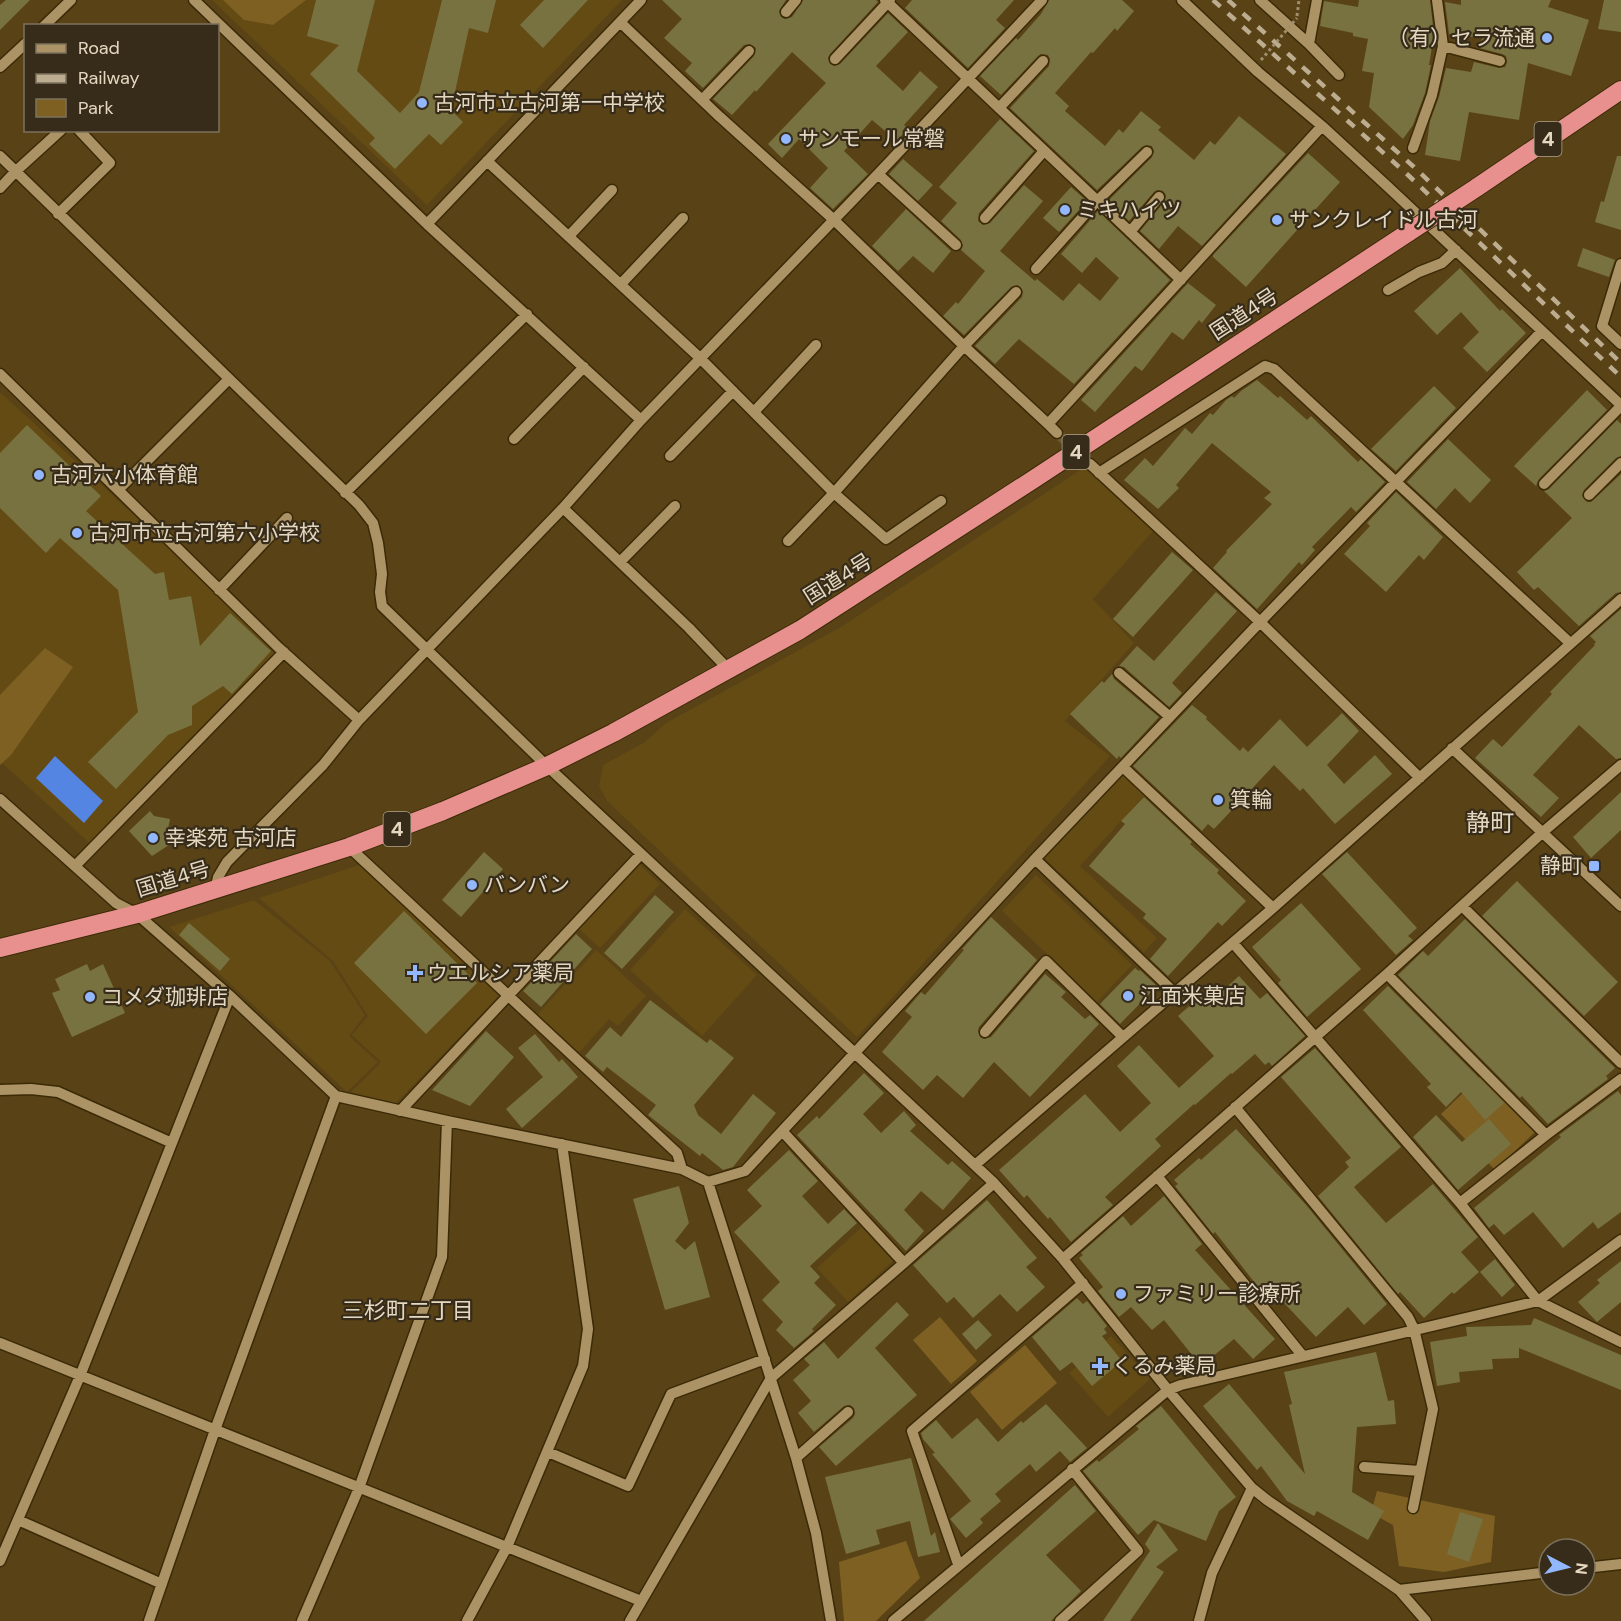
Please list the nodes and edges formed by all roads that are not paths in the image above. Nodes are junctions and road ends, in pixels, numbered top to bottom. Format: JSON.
{"nodes":[{"id":1,"x":70,"y":0,"type":"edge"},
{"id":2,"x":194,"y":0,"type":"edge"},
{"id":3,"x":640,"y":0,"type":"edge"},
{"id":4,"x":796,"y":0,"type":"edge"},
{"id":5,"x":1042,"y":0,"type":"edge"},
{"id":6,"x":1182,"y":0,"type":"edge"},
{"id":7,"x":1260,"y":0,"type":"edge"},
{"id":8,"x":1317,"y":0,"type":"edge"},
{"id":9,"x":1437,"y":0,"type":"edge"},
{"id":10,"x":888,"y":1,"type":"edge"},
{"id":11,"x":786,"y":12,"type":"dead end"},
{"id":12,"x":620,"y":22,"type":"junction"},
{"id":13,"x":46,"y":24,"type":"edge"},
{"id":14,"x":219,"y":24,"type":"edge"},
{"id":15,"x":219,"y":24,"type":"edge"},
{"id":16,"x":1309,"y":44,"type":"junction"},
{"id":17,"x":24,"y":45,"type":"edge"},
{"id":18,"x":1443,"y":46,"type":"junction"},
{"id":19,"x":749,"y":51,"type":"dead end"},
{"id":20,"x":835,"y":59,"type":"dead end"},
{"id":21,"x":1043,"y":61,"type":"dead end"},
{"id":22,"x":1500,"y":62,"type":"dead end"},
{"id":23,"x":0,"y":67,"type":"edge"},
{"id":24,"x":1340,"y":75,"type":"dead end"},
{"id":25,"x":968,"y":79,"type":"junction"},
{"id":26,"x":1621,"y":90,"type":"edge"},
{"id":27,"x":702,"y":100,"type":"junction"},
{"id":28,"x":999,"y":108,"type":"junction"},
{"id":29,"x":1322,"y":126,"type":"junction"},
{"id":30,"x":59,"y":132,"type":"edge"},
{"id":31,"x":81,"y":132,"type":"edge"},
{"id":32,"x":1413,"y":148,"type":"dead end"},
{"id":33,"x":1044,"y":151,"type":"junction"},
{"id":34,"x":1147,"y":152,"type":"dead end"},
{"id":35,"x":0,"y":156,"type":"edge"},
{"id":36,"x":487,"y":161,"type":"junction"},
{"id":37,"x":16,"y":171,"type":"junction"},
{"id":38,"x":878,"y":174,"type":"junction"},
{"id":39,"x":0,"y":188,"type":"edge"},
{"id":40,"x":612,"y":190,"type":"dead end"},
{"id":41,"x":1159,"y":197,"type":"dead end"},
{"id":42,"x":1097,"y":201,"type":"junction"},
{"id":43,"x":58,"y":214,"type":"junction"},
{"id":44,"x":682,"y":218,"type":"dead end"},
{"id":45,"x":985,"y":218,"type":"dead end"},
{"id":46,"x":833,"y":219,"type":"junction"},
{"id":47,"x":427,"y":224,"type":"junction"},
{"id":48,"x":1130,"y":232,"type":"junction"},
{"id":49,"x":569,"y":236,"type":"junction"},
{"id":50,"x":956,"y":245,"type":"dead end"},
{"id":51,"x":1456,"y":250,"type":"junction"},
{"id":52,"x":1621,"y":264,"type":"edge"},
{"id":53,"x":1036,"y":268,"type":"dead end"},
{"id":54,"x":1181,"y":280,"type":"junction"},
{"id":55,"x":621,"y":284,"type":"junction"},
{"id":56,"x":1388,"y":290,"type":"dead end"},
{"id":57,"x":1017,"y":292,"type":"dead end"},
{"id":58,"x":526,"y":314,"type":"junction"},
{"id":59,"x":1542,"y":331,"type":"junction"},
{"id":60,"x":1621,"y":344,"type":"edge"},
{"id":61,"x":816,"y":345,"type":"dead end"},
{"id":62,"x":964,"y":346,"type":"junction"},
{"id":63,"x":700,"y":358,"type":"junction"},
{"id":64,"x":584,"y":367,"type":"junction"},
{"id":65,"x":0,"y":374,"type":"edge"},
{"id":66,"x":229,"y":379,"type":"junction"},
{"id":67,"x":733,"y":391,"type":"junction"},
{"id":68,"x":1621,"y":406,"type":"edge"},
{"id":69,"x":754,"y":412,"type":"junction"},
{"id":70,"x":641,"y":420,"type":"junction"},
{"id":71,"x":1048,"y":424,"type":"junction"},
{"id":72,"x":1058,"y":433,"type":"tunnel mouth"},
{"id":73,"x":514,"y":439,"type":"dead end"},
{"id":74,"x":670,"y":456,"type":"dead end"},
{"id":75,"x":1621,"y":463,"type":"edge"},
{"id":76,"x":1090,"y":464,"type":"tunnel mouth"},
{"id":77,"x":1099,"y":473,"type":"junction"},
{"id":78,"x":1396,"y":482,"type":"junction"},
{"id":79,"x":1544,"y":484,"type":"dead end"},
{"id":80,"x":118,"y":490,"type":"junction"},
{"id":81,"x":345,"y":493,"type":"junction"},
{"id":82,"x":834,"y":493,"type":"junction"},
{"id":83,"x":1589,"y":495,"type":"dead end"},
{"id":84,"x":941,"y":501,"type":"dead end"},
{"id":85,"x":675,"y":506,"type":"dead end"},
{"id":86,"x":563,"y":508,"type":"junction"},
{"id":87,"x":287,"y":518,"type":"dead end"},
{"id":88,"x":788,"y":541,"type":"dead end"},
{"id":89,"x":620,"y":562,"type":"junction"},
{"id":90,"x":219,"y":590,"type":"junction"},
{"id":91,"x":1621,"y":599,"type":"edge"},
{"id":92,"x":1260,"y":622,"type":"junction"},
{"id":93,"x":1570,"y":643,"type":"junction"},
{"id":94,"x":428,"y":648,"type":"junction"},
{"id":95,"x":284,"y":652,"type":"junction"},
{"id":96,"x":727,"y":668,"type":"junction"},
{"id":97,"x":1119,"y":673,"type":"dead end"},
{"id":98,"x":1170,"y":717,"type":"junction"},
{"id":99,"x":359,"y":720,"type":"junction"},
{"id":100,"x":1452,"y":748,"type":"junction"},
{"id":101,"x":1621,"y":765,"type":"edge"},
{"id":102,"x":547,"y":766,"type":"junction"},
{"id":103,"x":1123,"y":767,"type":"junction"},
{"id":104,"x":1420,"y":778,"type":"junction"},
{"id":105,"x":0,"y":799,"type":"edge"},
{"id":106,"x":1543,"y":832,"type":"junction"},
{"id":107,"x":349,"y":847,"type":"junction"},
{"id":108,"x":641,"y":854,"type":"junction"},
{"id":109,"x":1035,"y":859,"type":"junction"},
{"id":110,"x":75,"y":866,"type":"junction"},
{"id":111,"x":215,"y":890,"type":"junction"},
{"id":112,"x":1462,"y":906,"type":"junction"},
{"id":113,"x":1621,"y":906,"type":"edge"},
{"id":114,"x":1273,"y":908,"type":"junction"},
{"id":115,"x":137,"y":914,"type":"junction"},
{"id":116,"x":1233,"y":943,"type":"junction"},
{"id":117,"x":0,"y":948,"type":"edge"},
{"id":118,"x":1387,"y":974,"type":"junction"},
{"id":119,"x":1175,"y":993,"type":"junction"},
{"id":120,"x":509,"y":995,"type":"junction"},
{"id":121,"x":230,"y":996,"type":"junction"},
{"id":122,"x":985,"y":1032,"type":"dead end"},
{"id":123,"x":1123,"y":1037,"type":"junction"},
{"id":124,"x":1315,"y":1037,"type":"junction"},
{"id":125,"x":855,"y":1051,"type":"junction"},
{"id":126,"x":1621,"y":1063,"type":"edge"},
{"id":127,"x":1621,"y":1078,"type":"edge"},
{"id":128,"x":0,"y":1090,"type":"edge"},
{"id":129,"x":336,"y":1096,"type":"junction"},
{"id":130,"x":1235,"y":1107,"type":"junction"},
{"id":131,"x":400,"y":1111,"type":"junction"},
{"id":132,"x":447,"y":1121,"type":"junction"},
{"id":133,"x":783,"y":1132,"type":"junction"},
{"id":134,"x":1546,"y":1135,"type":"junction"},
{"id":135,"x":172,"y":1143,"type":"junction"},
{"id":136,"x":562,"y":1144,"type":"junction"},
{"id":137,"x":975,"y":1166,"type":"junction"},
{"id":138,"x":682,"y":1169,"type":"junction"},
{"id":139,"x":1157,"y":1176,"type":"junction"},
{"id":140,"x":708,"y":1182,"type":"junction"},
{"id":141,"x":994,"y":1183,"type":"junction"},
{"id":142,"x":1460,"y":1203,"type":"junction"},
{"id":143,"x":1621,"y":1240,"type":"edge"},
{"id":144,"x":1063,"y":1258,"type":"junction"},
{"id":145,"x":904,"y":1263,"type":"junction"},
{"id":146,"x":1083,"y":1283,"type":"junction"},
{"id":147,"x":1538,"y":1301,"type":"junction"},
{"id":148,"x":1414,"y":1329,"type":"junction"},
{"id":149,"x":1621,"y":1342,"type":"edge"},
{"id":150,"x":0,"y":1343,"type":"edge"},
{"id":151,"x":1302,"y":1355,"type":"junction"},
{"id":152,"x":765,"y":1359,"type":"junction"},
{"id":153,"x":80,"y":1376,"type":"junction"},
{"id":154,"x":771,"y":1378,"type":"junction"},
{"id":155,"x":1168,"y":1390,"type":"junction"},
{"id":156,"x":848,"y":1412,"type":"dead end"},
{"id":157,"x":215,"y":1430,"type":"junction"},
{"id":158,"x":548,"y":1452,"type":"junction"},
{"id":159,"x":796,"y":1458,"type":"junction"},
{"id":160,"x":1364,"y":1467,"type":"dead end"},
{"id":161,"x":1072,"y":1469,"type":"junction"},
{"id":162,"x":1420,"y":1471,"type":"junction"},
{"id":163,"x":359,"y":1488,"type":"junction"},
{"id":164,"x":1252,"y":1488,"type":"junction"},
{"id":165,"x":1413,"y":1508,"type":"dead end"},
{"id":166,"x":18,"y":1520,"type":"junction"},
{"id":167,"x":507,"y":1547,"type":"junction"},
{"id":168,"x":0,"y":1561,"type":"edge"},
{"id":169,"x":958,"y":1564,"type":"junction"},
{"id":170,"x":1621,"y":1564,"type":"edge"},
{"id":171,"x":1597,"y":1567,"type":"edge"},
{"id":172,"x":1537,"y":1573,"type":"edge"},
{"id":173,"x":162,"y":1584,"type":"junction"},
{"id":174,"x":1399,"y":1590,"type":"junction"},
{"id":175,"x":641,"y":1601,"type":"junction"},
{"id":176,"x":149,"y":1621,"type":"edge"},
{"id":177,"x":302,"y":1621,"type":"edge"},
{"id":178,"x":467,"y":1621,"type":"edge"},
{"id":179,"x":630,"y":1621,"type":"edge"},
{"id":180,"x":831,"y":1621,"type":"edge"},
{"id":181,"x":893,"y":1621,"type":"edge"},
{"id":182,"x":1060,"y":1621,"type":"edge"},
{"id":183,"x":1199,"y":1621,"type":"edge"},
{"id":184,"x":1426,"y":1621,"type":"edge"}],
"edges":[{"from":1,"to":13,"type":"street"},
{"from":2,"to":15,"type":"street"},
{"from":3,"to":12,"type":"street"},
{"from":4,"to":11,"type":"street"},
{"from":5,"to":25,"type":"street"},
{"from":6,"to":29,"type":"street"},
{"from":7,"to":16,"type":"street"},
{"from":8,"to":16,"type":"street"},
{"from":9,"to":18,"type":"street"},
{"from":10,"to":20,"type":"street"},
{"from":10,"to":25,"type":"street"},
{"from":12,"to":27,"type":"street"},
{"from":12,"to":36,"type":"street"},
{"from":14,"to":47,"type":"street"},
{"from":16,"to":24,"type":"street"},
{"from":17,"to":23,"type":"street"},
{"from":18,"to":22,"type":"street"},
{"from":18,"to":32,"type":"street"},
{"from":19,"to":27,"type":"street"},
{"from":21,"to":28,"type":"street"},
{"from":25,"to":28,"type":"street"},
{"from":25,"to":38,"type":"street"},
{"from":26,"to":96,"type":"highway","name":"国道4号","number":"4","bridge":true},
{"from":27,"to":46,"type":"street"},
{"from":28,"to":33,"type":"street"},
{"from":29,"to":51,"type":"street"},
{"from":29,"to":54,"type":"street"},
{"from":30,"to":37,"type":"street"},
{"from":31,"to":43,"type":"street"},
{"from":33,"to":42,"type":"street"},
{"from":33,"to":45,"type":"street"},
{"from":34,"to":42,"type":"street"},
{"from":35,"to":37,"type":"street"},
{"from":36,"to":47,"type":"street"},
{"from":36,"to":49,"type":"street"},
{"from":37,"to":39,"type":"street"},
{"from":37,"to":43,"type":"street"},
{"from":38,"to":46,"type":"street"},
{"from":38,"to":50,"type":"street"},
{"from":40,"to":49,"type":"street"},
{"from":41,"to":48,"type":"street"},
{"from":42,"to":48,"type":"street"},
{"from":42,"to":53,"type":"street"},
{"from":43,"to":66,"type":"street"},
{"from":44,"to":55,"type":"street"},
{"from":46,"to":62,"type":"street"},
{"from":46,"to":63,"type":"street"},
{"from":47,"to":58,"type":"street"},
{"from":48,"to":54,"type":"street"},
{"from":49,"to":55,"type":"street"},
{"from":51,"to":56,"type":"street"},
{"from":51,"to":59,"type":"street"},
{"from":52,"to":60,"type":"street"},
{"from":54,"to":71,"type":"street"},
{"from":55,"to":63,"type":"street"},
{"from":57,"to":62,"type":"street"},
{"from":58,"to":64,"type":"street"},
{"from":58,"to":81,"type":"street"},
{"from":59,"to":68,"type":"street"},
{"from":59,"to":78,"type":"street"},
{"from":61,"to":69,"type":"street"},
{"from":62,"to":71,"type":"street"},
{"from":62,"to":82,"type":"street"},
{"from":63,"to":67,"type":"street"},
{"from":63,"to":70,"type":"street"},
{"from":64,"to":70,"type":"street"},
{"from":64,"to":73,"type":"street"},
{"from":65,"to":80,"type":"street"},
{"from":66,"to":80,"type":"street"},
{"from":66,"to":81,"type":"street"},
{"from":67,"to":69,"type":"street"},
{"from":67,"to":74,"type":"street"},
{"from":68,"to":79,"type":"street"},
{"from":69,"to":82,"type":"street"},
{"from":70,"to":86,"type":"street"},
{"from":71,"to":72,"type":"street"},
{"from":75,"to":83,"type":"street"},
{"from":76,"to":77,"type":"street"},
{"from":77,"to":78,"type":"street"},
{"from":77,"to":92,"type":"street"},
{"from":78,"to":92,"type":"street"},
{"from":78,"to":93,"type":"street"},
{"from":80,"to":90,"type":"street"},
{"from":81,"to":94,"type":"street"},
{"from":82,"to":84,"type":"street"},
{"from":82,"to":88,"type":"street"},
{"from":85,"to":89,"type":"street"},
{"from":86,"to":89,"type":"street"},
{"from":86,"to":94,"type":"street"},
{"from":87,"to":90,"type":"street"},
{"from":89,"to":96,"type":"street"},
{"from":90,"to":95,"type":"street"},
{"from":91,"to":93,"type":"street"},
{"from":92,"to":98,"type":"street"},
{"from":92,"to":104,"type":"street"},
{"from":93,"to":100,"type":"street"},
{"from":94,"to":99,"type":"street"},
{"from":94,"to":102,"type":"street"},
{"from":95,"to":99,"type":"street"},
{"from":95,"to":110,"type":"street"},
{"from":96,"to":102,"type":"highway","name":"国道4号","number":"4"},
{"from":97,"to":98,"type":"street"},
{"from":98,"to":103,"type":"street"},
{"from":99,"to":111,"type":"street"},
{"from":100,"to":104,"type":"street"},
{"from":100,"to":106,"type":"street"},
{"from":101,"to":106,"type":"street"},
{"from":102,"to":107,"type":"highway","name":"国道4号","number":"4"},
{"from":102,"to":108,"type":"street"},
{"from":103,"to":109,"type":"street"},
{"from":103,"to":114,"type":"street"},
{"from":104,"to":114,"type":"street"},
{"from":105,"to":110,"type":"street"},
{"from":106,"to":112,"type":"street"},
{"from":106,"to":113,"type":"street"},
{"from":107,"to":111,"type":"highway","name":"国道4号","number":"4"},
{"from":107,"to":120,"type":"street"},
{"from":108,"to":120,"type":"street"},
{"from":108,"to":125,"type":"street"},
{"from":109,"to":119,"type":"street"},
{"from":109,"to":125,"type":"street"},
{"from":110,"to":115,"type":"street"},
{"from":111,"to":115,"type":"highway","name":"国道4号","number":"4"},
{"from":112,"to":118,"type":"street"},
{"from":112,"to":126,"type":"street"},
{"from":114,"to":116,"type":"street"},
{"from":115,"to":117,"type":"highway","name":"国道4号","number":"4"},
{"from":115,"to":121,"type":"street"},
{"from":116,"to":119,"type":"street"},
{"from":116,"to":124,"type":"street"},
{"from":118,"to":124,"type":"street"},
{"from":118,"to":134,"type":"street"},
{"from":119,"to":123,"type":"street"},
{"from":120,"to":131,"type":"street"},
{"from":120,"to":138,"type":"street"},
{"from":121,"to":129,"type":"street"},
{"from":121,"to":135,"type":"street"},
{"from":122,"to":123,"type":"street"},
{"from":123,"to":137,"type":"street"},
{"from":124,"to":130,"type":"street"},
{"from":124,"to":142,"type":"street"},
{"from":125,"to":133,"type":"street"},
{"from":125,"to":137,"type":"street"},
{"from":127,"to":134,"type":"street"},
{"from":128,"to":135,"type":"street"},
{"from":129,"to":131,"type":"street"},
{"from":129,"to":157,"type":"street"},
{"from":130,"to":139,"type":"street"},
{"from":130,"to":148,"type":"street"},
{"from":131,"to":132,"type":"street"},
{"from":132,"to":136,"type":"street"},
{"from":132,"to":163,"type":"street"},
{"from":133,"to":140,"type":"street"},
{"from":133,"to":145,"type":"street"},
{"from":134,"to":142,"type":"street"},
{"from":135,"to":153,"type":"street"},
{"from":136,"to":138,"type":"street"},
{"from":136,"to":158,"type":"street"},
{"from":137,"to":141,"type":"street"},
{"from":138,"to":140,"type":"street"},
{"from":139,"to":144,"type":"street"},
{"from":139,"to":151,"type":"street"},
{"from":140,"to":152,"type":"street"},
{"from":141,"to":144,"type":"street"},
{"from":141,"to":145,"type":"street"},
{"from":142,"to":147,"type":"street"},
{"from":143,"to":147,"type":"street"},
{"from":144,"to":146,"type":"street"},
{"from":145,"to":154,"type":"street"},
{"from":146,"to":155,"type":"street"},
{"from":146,"to":169,"type":"street"},
{"from":147,"to":148,"type":"street"},
{"from":147,"to":149,"type":"street"},
{"from":148,"to":151,"type":"street"},
{"from":148,"to":162,"type":"street"},
{"from":150,"to":153,"type":"street"},
{"from":151,"to":155,"type":"street"},
{"from":152,"to":154,"type":"street"},
{"from":152,"to":158,"type":"street"},
{"from":153,"to":157,"type":"street"},
{"from":153,"to":166,"type":"street"},
{"from":154,"to":159,"type":"street"},
{"from":154,"to":175,"type":"street"},
{"from":155,"to":161,"type":"street"},
{"from":155,"to":164,"type":"street"},
{"from":156,"to":159,"type":"street"},
{"from":157,"to":163,"type":"street"},
{"from":157,"to":173,"type":"street"},
{"from":158,"to":167,"type":"street"},
{"from":159,"to":180,"type":"street"},
{"from":160,"to":162,"type":"street"},
{"from":161,"to":169,"type":"street"},
{"from":161,"to":182,"type":"street"},
{"from":162,"to":165,"type":"street"},
{"from":163,"to":167,"type":"street"},
{"from":163,"to":177,"type":"street"},
{"from":164,"to":174,"type":"street"},
{"from":164,"to":183,"type":"street"},
{"from":166,"to":168,"type":"street"},
{"from":166,"to":173,"type":"street"},
{"from":167,"to":175,"type":"street"},
{"from":167,"to":178,"type":"street"},
{"from":169,"to":181,"type":"street"},
{"from":170,"to":171,"type":"street"},
{"from":172,"to":174,"type":"street"},
{"from":173,"to":176,"type":"street"},
{"from":174,"to":184,"type":"street"},
{"from":175,"to":179,"type":"street"}]}
